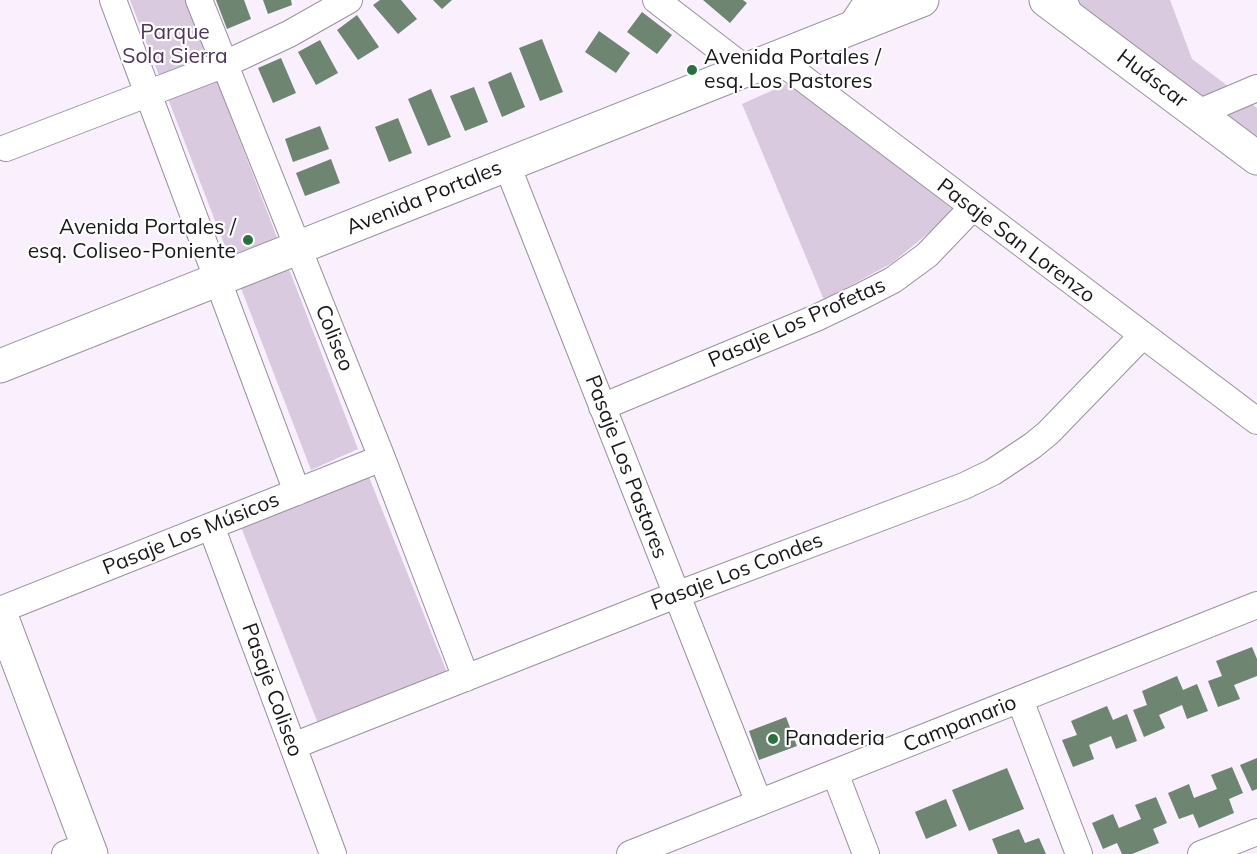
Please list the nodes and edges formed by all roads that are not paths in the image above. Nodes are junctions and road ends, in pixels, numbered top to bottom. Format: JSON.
{"nodes":[{"id":1,"x":113,"y":0,"type":"edge"},
{"id":2,"x":199,"y":0,"type":"edge"},
{"id":3,"x":348,"y":0,"type":"edge"},
{"id":4,"x":656,"y":0,"type":"edge"},
{"id":5,"x":868,"y":0,"type":"edge"},
{"id":6,"x":922,"y":0,"type":"edge"},
{"id":7,"x":1058,"y":5,"type":"edge"},
{"id":8,"x":318,"y":8,"type":"edge"},
{"id":9,"x":849,"y":29,"type":"junction"},
{"id":10,"x":225,"y":64,"type":"junction"},
{"id":11,"x":761,"y":64,"type":"junction"},
{"id":12,"x":1257,"y":88,"type":"edge"},
{"id":13,"x":149,"y":95,"type":"junction"},
{"id":14,"x":1198,"y":113,"type":"junction"},
{"id":15,"x":6,"y":148,"type":"dead end"},
{"id":16,"x":1257,"y":158,"type":"edge"},
{"id":17,"x":507,"y":165,"type":"junction"},
{"id":18,"x":972,"y":208,"type":"junction"},
{"id":19,"x":298,"y":248,"type":"junction"},
{"id":20,"x":218,"y":279,"type":"junction"},
{"id":21,"x":1142,"y":336,"type":"junction"},
{"id":22,"x":0,"y":366,"type":"edge"},
{"id":23,"x":602,"y":407,"type":"junction"},
{"id":24,"x":1257,"y":421,"type":"edge"},
{"id":25,"x":382,"y":458,"type":"junction"},
{"id":26,"x":297,"y":492,"type":"junction"},
{"id":27,"x":211,"y":526,"type":"junction"},
{"id":28,"x":676,"y":595,"type":"junction"},
{"id":29,"x":1257,"y":605,"type":"edge"},
{"id":30,"x":0,"y":612,"type":"edge"},
{"id":31,"x":466,"y":678,"type":"junction"},
{"id":32,"x":1020,"y":700,"type":"junction"},
{"id":33,"x":293,"y":746,"type":"junction"},
{"id":34,"x":835,"y":773,"type":"junction"},
{"id":35,"x":759,"y":803,"type":"junction"},
{"id":36,"x":1257,"y":832,"type":"edge"},
{"id":37,"x":81,"y":851,"type":"edge"},
{"id":38,"x":333,"y":854,"type":"edge"},
{"id":39,"x":630,"y":854,"type":"edge"},
{"id":40,"x":866,"y":854,"type":"edge"},
{"id":41,"x":1079,"y":854,"type":"edge"},
{"id":42,"x":1201,"y":854,"type":"edge"}],
"edges":[{"from":1,"to":13,"type":"street"},
{"from":2,"to":10,"type":"street","name":"Coliseo"},
{"from":3,"to":8,"type":"street"},
{"from":4,"to":11,"type":"street","name":"Pasaje San Lorenzo"},
{"from":5,"to":9,"type":"street"},
{"from":6,"to":9,"type":"main road","name":"Avenida Portales"},
{"from":7,"to":14,"type":"main road","name":"Huáscar"},
{"from":8,"to":10,"type":"street"},
{"from":9,"to":11,"type":"main road","name":"Avenida Portales"},
{"from":10,"to":13,"type":"street"},
{"from":10,"to":19,"type":"street","name":"Coliseo"},
{"from":11,"to":17,"type":"main road","name":"Avenida Portales"},
{"from":11,"to":18,"type":"street","name":"Pasaje San Lorenzo"},
{"from":12,"to":14,"type":"street"},
{"from":13,"to":15,"type":"street"},
{"from":13,"to":20,"type":"street"},
{"from":14,"to":16,"type":"main road","name":"Huáscar"},
{"from":17,"to":19,"type":"main road","name":"Avenida Portales"},
{"from":17,"to":23,"type":"street","name":"Pasaje Los Pastores"},
{"from":18,"to":21,"type":"street","name":"Pasaje San Lorenzo"},
{"from":18,"to":23,"type":"street","name":"Pasaje Los Profetas"},
{"from":19,"to":20,"type":"main road","name":"Avenida Portales"},
{"from":19,"to":25,"type":"street","name":"Coliseo"},
{"from":20,"to":22,"type":"main road","name":"Avenida Portales"},
{"from":20,"to":26,"type":"street"},
{"from":21,"to":24,"type":"street","name":"Pasaje San Lorenzo"},
{"from":21,"to":28,"type":"street","name":"Pasaje Los Condes"},
{"from":23,"to":28,"type":"street","name":"Pasaje Los Pastores"},
{"from":25,"to":26,"type":"street","name":"Pasaje Los Músicos"},
{"from":25,"to":31,"type":"street","name":"Coliseo"},
{"from":26,"to":27,"type":"street","name":"Pasaje Los Músicos"},
{"from":27,"to":30,"type":"street","name":"Pasaje Los Músicos"},
{"from":27,"to":33,"type":"street","name":"Pasaje Coliseo"},
{"from":28,"to":31,"type":"street","name":"Pasaje Los Condes"},
{"from":28,"to":35,"type":"street","name":"Pasaje Los Pastores"},
{"from":29,"to":32,"type":"street","name":"Campanario"},
{"from":30,"to":37,"type":"main road"},
{"from":31,"to":33,"type":"street","name":"Pasaje Los Condes"},
{"from":32,"to":34,"type":"street","name":"Campanario"},
{"from":32,"to":41,"type":"street"},
{"from":33,"to":38,"type":"street","name":"Pasaje Coliseo"},
{"from":34,"to":35,"type":"street","name":"Campanario"},
{"from":34,"to":40,"type":"street"},
{"from":35,"to":39,"type":"street","name":"Campanario"},
{"from":36,"to":42,"type":"street"}]}
